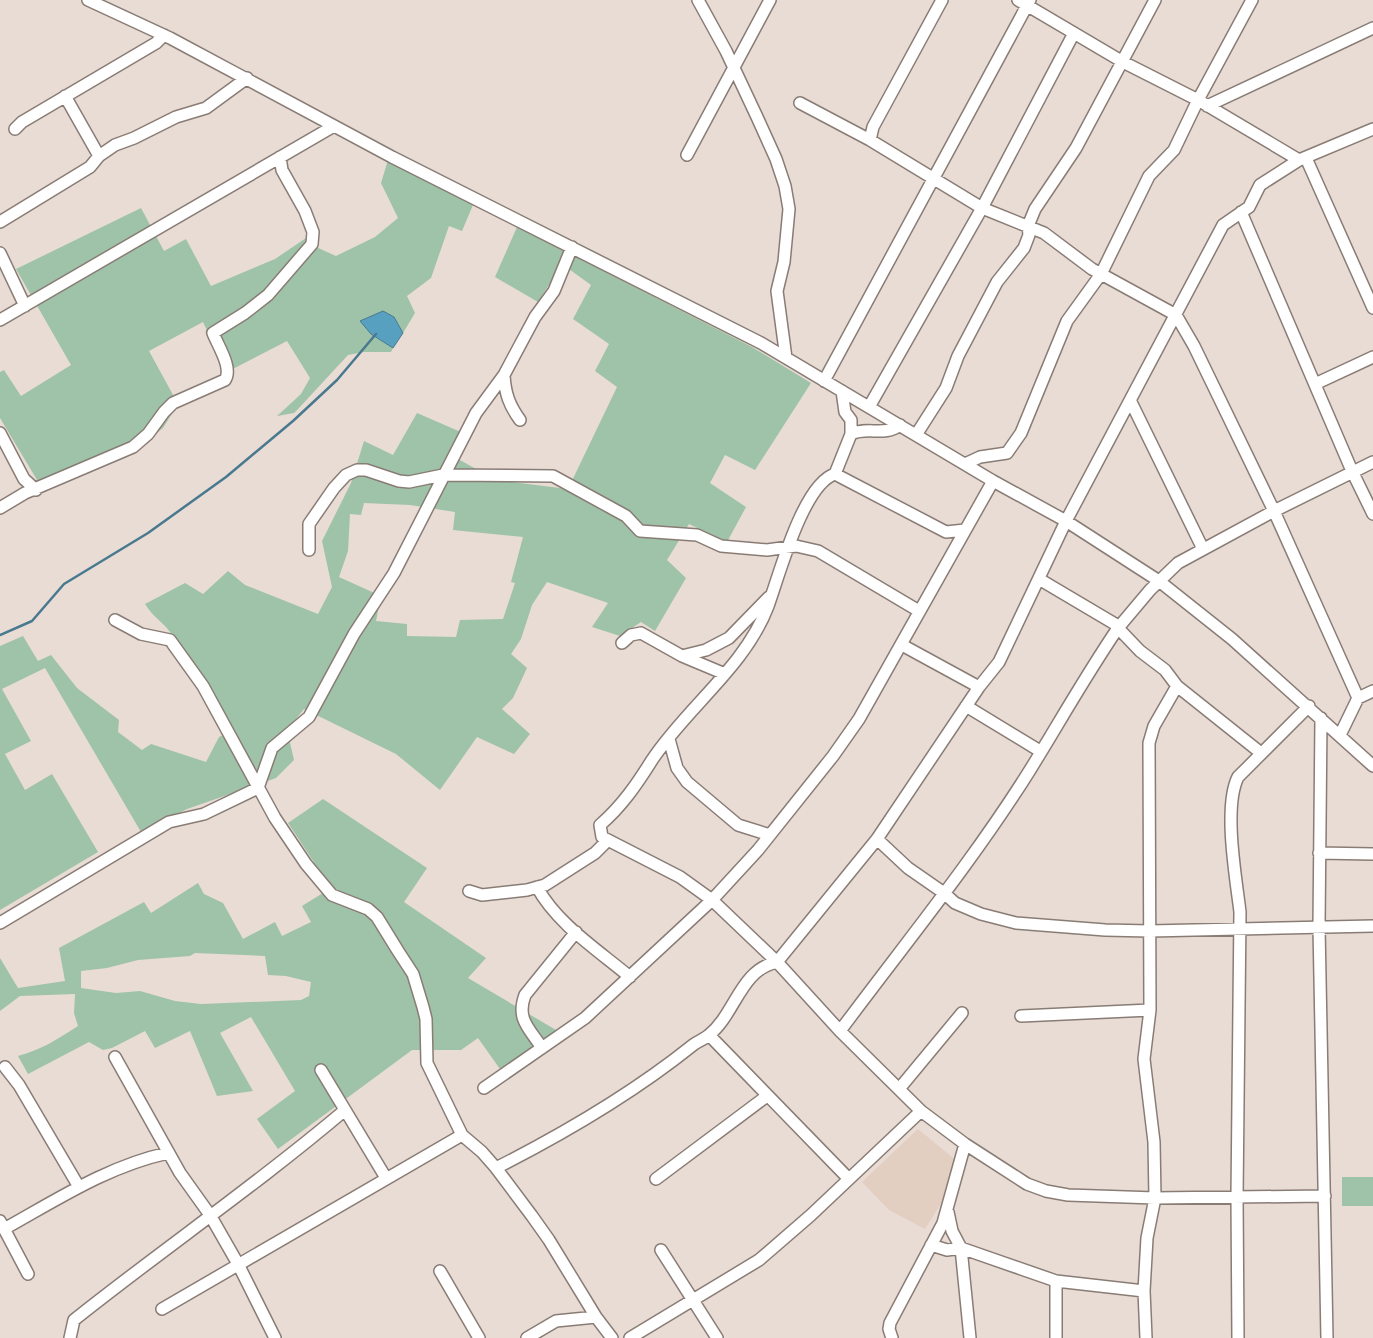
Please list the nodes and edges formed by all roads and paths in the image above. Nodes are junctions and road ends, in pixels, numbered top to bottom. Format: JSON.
{"nodes":[{"id":1,"x":88,"y":0,"type":"edge"},
{"id":2,"x":698,"y":0,"type":"edge"},
{"id":3,"x":770,"y":0,"type":"edge"},
{"id":4,"x":942,"y":0,"type":"edge"},
{"id":5,"x":1155,"y":0,"type":"edge"},
{"id":6,"x":1252,"y":0,"type":"edge"},
{"id":7,"x":1025,"y":1,"type":"edge"},
{"id":8,"x":1373,"y":28,"type":"edge"},
{"id":9,"x":1074,"y":33,"type":"junction"},
{"id":10,"x":164,"y":35,"type":"junction"},
{"id":11,"x":1123,"y":62,"type":"junction"},
{"id":12,"x":734,"y":69,"type":"junction"},
{"id":13,"x":246,"y":78,"type":"junction"},
{"id":14,"x":65,"y":96,"type":"junction"},
{"id":15,"x":800,"y":103,"type":"dead end"},
{"id":16,"x":1202,"y":103,"type":"junction"},
{"id":17,"x":334,"y":126,"type":"junction"},
{"id":18,"x":15,"y":129,"type":"dead end"},
{"id":19,"x":1373,"y":129,"type":"edge"},
{"id":20,"x":870,"y":140,"type":"junction"},
{"id":21,"x":687,"y":155,"type":"dead end"},
{"id":22,"x":99,"y":156,"type":"junction"},
{"id":23,"x":280,"y":157,"type":"junction"},
{"id":24,"x":1302,"y":159,"type":"junction"},
{"id":25,"x":934,"y":177,"type":"junction"},
{"id":26,"x":982,"y":208,"type":"junction"},
{"id":27,"x":1241,"y":212,"type":"junction"},
{"id":28,"x":0,"y":222,"type":"edge"},
{"id":29,"x":1028,"y":226,"type":"junction"},
{"id":30,"x":572,"y":247,"type":"junction"},
{"id":31,"x":0,"y":253,"type":"edge"},
{"id":32,"x":1101,"y":274,"type":"junction"},
{"id":33,"x":25,"y":306,"type":"junction"},
{"id":34,"x":1373,"y":308,"type":"edge"},
{"id":35,"x":1176,"y":315,"type":"junction"},
{"id":36,"x":0,"y":320,"type":"edge"},
{"id":37,"x":1373,"y":357,"type":"edge"},
{"id":38,"x":786,"y":358,"type":"junction"},
{"id":39,"x":504,"y":375,"type":"junction"},
{"id":40,"x":824,"y":380,"type":"junction"},
{"id":41,"x":1314,"y":384,"type":"junction"},
{"id":42,"x":842,"y":391,"type":"junction"},
{"id":43,"x":1130,"y":402,"type":"junction"},
{"id":44,"x":869,"y":407,"type":"junction"},
{"id":45,"x":520,"y":420,"type":"dead end"},
{"id":46,"x":900,"y":425,"type":"junction"},
{"id":47,"x":0,"y":433,"type":"edge"},
{"id":48,"x":851,"y":434,"type":"junction"},
{"id":49,"x":916,"y":435,"type":"junction"},
{"id":50,"x":1373,"y":462,"type":"edge"},
{"id":51,"x":965,"y":464,"type":"junction"},
{"id":52,"x":1352,"y":471,"type":"junction"},
{"id":53,"x":835,"y":474,"type":"junction"},
{"id":54,"x":443,"y":475,"type":"junction"},
{"id":55,"x":993,"y":480,"type":"junction"},
{"id":56,"x":36,"y":490,"type":"junction"},
{"id":57,"x":0,"y":508,"type":"edge"},
{"id":58,"x":1274,"y":511,"type":"junction"},
{"id":59,"x":1373,"y":514,"type":"edge"},
{"id":60,"x":1066,"y":521,"type":"junction"},
{"id":61,"x":965,"y":530,"type":"junction"},
{"id":62,"x":786,"y":548,"type":"junction"},
{"id":63,"x":1203,"y":549,"type":"junction"},
{"id":64,"x":309,"y":550,"type":"dead end"},
{"id":65,"x":1040,"y":579,"type":"junction"},
{"id":66,"x":1159,"y":580,"type":"junction"},
{"id":67,"x":771,"y":596,"type":"junction"},
{"id":68,"x":919,"y":611,"type":"junction"},
{"id":69,"x":115,"y":620,"type":"dead end"},
{"id":70,"x":1118,"y":628,"type":"junction"},
{"id":71,"x":622,"y":643,"type":"dead end"},
{"id":72,"x":902,"y":645,"type":"junction"},
{"id":73,"x":682,"y":656,"type":"junction"},
{"id":74,"x":724,"y":674,"type":"junction"},
{"id":75,"x":1177,"y":686,"type":"junction"},
{"id":76,"x":978,"y":687,"type":"junction"},
{"id":77,"x":1373,"y":691,"type":"edge"},
{"id":78,"x":1358,"y":698,"type":"junction"},
{"id":79,"x":966,"y":706,"type":"junction"},
{"id":80,"x":1309,"y":706,"type":"junction"},
{"id":81,"x":1321,"y":718,"type":"junction"},
{"id":82,"x":1340,"y":735,"type":"junction"},
{"id":83,"x":670,"y":739,"type":"junction"},
{"id":84,"x":1040,"y":751,"type":"junction"},
{"id":85,"x":1261,"y":753,"type":"junction"},
{"id":86,"x":1373,"y":766,"type":"edge"},
{"id":87,"x":258,"y":788,"type":"junction"},
{"id":88,"x":770,"y":835,"type":"junction"},
{"id":89,"x":877,"y":839,"type":"junction"},
{"id":90,"x":606,"y":841,"type":"junction"},
{"id":91,"x":1319,"y":853,"type":"junction"},
{"id":92,"x":1373,"y":854,"type":"edge"},
{"id":93,"x":537,"y":887,"type":"junction"},
{"id":94,"x":469,"y":891,"type":"dead end"},
{"id":95,"x":944,"y":893,"type":"junction"},
{"id":96,"x":712,"y":900,"type":"junction"},
{"id":97,"x":0,"y":923,"type":"edge"},
{"id":98,"x":1373,"y":926,"type":"edge"},
{"id":99,"x":1319,"y":927,"type":"junction"},
{"id":100,"x":1240,"y":928,"type":"junction"},
{"id":101,"x":1150,"y":930,"type":"junction"},
{"id":102,"x":576,"y":932,"type":"junction"},
{"id":103,"x":777,"y":962,"type":"junction"},
{"id":104,"x":630,"y":977,"type":"junction"},
{"id":105,"x":1150,"y":1010,"type":"junction"},
{"id":106,"x":962,"y":1013,"type":"dead end"},
{"id":107,"x":1021,"y":1016,"type":"dead end"},
{"id":108,"x":840,"y":1031,"type":"junction"},
{"id":109,"x":709,"y":1036,"type":"junction"},
{"id":110,"x":542,"y":1048,"type":"junction"},
{"id":111,"x":115,"y":1057,"type":"dead end"},
{"id":112,"x":5,"y":1067,"type":"dead end"},
{"id":113,"x":321,"y":1070,"type":"dead end"},
{"id":114,"x":484,"y":1088,"type":"dead end"},
{"id":115,"x":899,"y":1089,"type":"junction"},
{"id":116,"x":767,"y":1096,"type":"junction"},
{"id":117,"x":345,"y":1110,"type":"junction"},
{"id":118,"x":921,"y":1111,"type":"junction"},
{"id":119,"x":462,"y":1135,"type":"junction"},
{"id":120,"x":965,"y":1144,"type":"junction"},
{"id":121,"x":168,"y":1153,"type":"junction"},
{"id":122,"x":496,"y":1168,"type":"junction"},
{"id":123,"x":386,"y":1178,"type":"junction"},
{"id":124,"x":848,"y":1178,"type":"junction"},
{"id":125,"x":656,"y":1179,"type":"dead end"},
{"id":126,"x":79,"y":1187,"type":"junction"},
{"id":127,"x":1325,"y":1196,"type":"junction"},
{"id":128,"x":1237,"y":1197,"type":"junction"},
{"id":129,"x":1155,"y":1198,"type":"junction"},
{"id":130,"x":948,"y":1212,"type":"junction"},
{"id":131,"x":210,"y":1215,"type":"junction"},
{"id":132,"x":2,"y":1225,"type":"edge"},
{"id":133,"x":931,"y":1245,"type":"junction"},
{"id":134,"x":961,"y":1248,"type":"junction"},
{"id":135,"x":662,"y":1250,"type":"dead end"},
{"id":136,"x":238,"y":1264,"type":"junction"},
{"id":137,"x":440,"y":1271,"type":"dead end"},
{"id":138,"x":28,"y":1274,"type":"dead end"},
{"id":139,"x":1056,"y":1281,"type":"junction"},
{"id":140,"x":1144,"y":1291,"type":"junction"},
{"id":141,"x":693,"y":1299,"type":"junction"},
{"id":142,"x":162,"y":1309,"type":"dead end"},
{"id":143,"x":596,"y":1317,"type":"junction"},
{"id":144,"x":270,"y":1336,"type":"edge"},
{"id":145,"x":70,"y":1338,"type":"edge"},
{"id":146,"x":479,"y":1338,"type":"edge"},
{"id":147,"x":527,"y":1338,"type":"edge"},
{"id":148,"x":612,"y":1338,"type":"edge"},
{"id":149,"x":630,"y":1338,"type":"edge"},
{"id":150,"x":717,"y":1338,"type":"edge"},
{"id":151,"x":892,"y":1338,"type":"edge"},
{"id":152,"x":970,"y":1338,"type":"edge"},
{"id":153,"x":1056,"y":1338,"type":"edge"},
{"id":154,"x":1146,"y":1338,"type":"edge"},
{"id":155,"x":1238,"y":1338,"type":"edge"},
{"id":156,"x":1326,"y":1338,"type":"edge"}],
"edges":[{"from":1,"to":10,"type":"street"},
{"from":2,"to":12,"type":"street"},
{"from":3,"to":12,"type":"street"},
{"from":4,"to":20,"type":"street"},
{"from":5,"to":11,"type":"street"},
{"from":6,"to":16,"type":"street"},
{"from":7,"to":9,"type":"street"},
{"from":7,"to":25,"type":"street"},
{"from":8,"to":16,"type":"street"},
{"from":9,"to":11,"type":"street"},
{"from":9,"to":26,"type":"street"},
{"from":10,"to":13,"type":"street"},
{"from":10,"to":14,"type":"street"},
{"from":11,"to":16,"type":"street"},
{"from":11,"to":29,"type":"street"},
{"from":12,"to":21,"type":"street"},
{"from":12,"to":38,"type":"street"},
{"from":13,"to":17,"type":"street"},
{"from":13,"to":22,"type":"street"},
{"from":14,"to":18,"type":"street"},
{"from":14,"to":22,"type":"street"},
{"from":15,"to":20,"type":"street"},
{"from":16,"to":24,"type":"street"},
{"from":16,"to":32,"type":"street"},
{"from":17,"to":23,"type":"street"},
{"from":17,"to":30,"type":"street"},
{"from":19,"to":24,"type":"street"},
{"from":20,"to":25,"type":"street"},
{"from":22,"to":28,"type":"street"},
{"from":23,"to":33,"type":"street"},
{"from":23,"to":56,"type":"street"},
{"from":24,"to":27,"type":"street"},
{"from":24,"to":34,"type":"street"},
{"from":25,"to":26,"type":"street"},
{"from":25,"to":40,"type":"street"},
{"from":26,"to":29,"type":"street"},
{"from":26,"to":44,"type":"street"},
{"from":27,"to":35,"type":"street"},
{"from":27,"to":41,"type":"street"},
{"from":29,"to":32,"type":"street"},
{"from":29,"to":49,"type":"street"},
{"from":30,"to":38,"type":"street"},
{"from":30,"to":39,"type":"street"},
{"from":31,"to":33,"type":"street"},
{"from":32,"to":35,"type":"street"},
{"from":32,"to":51,"type":"street"},
{"from":33,"to":36,"type":"street"},
{"from":35,"to":43,"type":"street"},
{"from":35,"to":58,"type":"street"},
{"from":37,"to":41,"type":"street"},
{"from":38,"to":40,"type":"street"},
{"from":39,"to":45,"type":"street"},
{"from":39,"to":54,"type":"street"},
{"from":40,"to":42,"type":"street"},
{"from":41,"to":52,"type":"street"},
{"from":42,"to":44,"type":"street"},
{"from":42,"to":48,"type":"street"},
{"from":43,"to":60,"type":"street"},
{"from":43,"to":63,"type":"street"},
{"from":44,"to":46,"type":"street"},
{"from":46,"to":48,"type":"street"},
{"from":46,"to":49,"type":"street"},
{"from":47,"to":56,"type":"street"},
{"from":48,"to":53,"type":"street"},
{"from":49,"to":51,"type":"street"},
{"from":50,"to":52,"type":"street"},
{"from":51,"to":55,"type":"street"},
{"from":52,"to":58,"type":"street"},
{"from":52,"to":59,"type":"street"},
{"from":53,"to":61,"type":"street"},
{"from":53,"to":62,"type":"street"},
{"from":54,"to":62,"type":"street"},
{"from":54,"to":64,"type":"street"},
{"from":54,"to":87,"type":"street"},
{"from":55,"to":60,"type":"street"},
{"from":55,"to":61,"type":"street"},
{"from":56,"to":57,"type":"street"},
{"from":58,"to":63,"type":"street"},
{"from":58,"to":78,"type":"street"},
{"from":60,"to":65,"type":"street"},
{"from":60,"to":66,"type":"street"},
{"from":61,"to":68,"type":"street"},
{"from":62,"to":67,"type":"street"},
{"from":62,"to":68,"type":"street"},
{"from":63,"to":66,"type":"street"},
{"from":65,"to":70,"type":"street"},
{"from":65,"to":76,"type":"street"},
{"from":66,"to":70,"type":"street"},
{"from":66,"to":80,"type":"street"},
{"from":67,"to":73,"type":"street"},
{"from":67,"to":74,"type":"street"},
{"from":68,"to":72,"type":"street"},
{"from":69,"to":87,"type":"street"},
{"from":70,"to":75,"type":"street"},
{"from":70,"to":84,"type":"street"},
{"from":71,"to":73,"type":"street"},
{"from":72,"to":76,"type":"street"},
{"from":72,"to":88,"type":"street"},
{"from":73,"to":74,"type":"street"},
{"from":74,"to":83,"type":"street"},
{"from":75,"to":85,"type":"street"},
{"from":75,"to":101,"type":"street"},
{"from":76,"to":79,"type":"street"},
{"from":77,"to":78,"type":"street"},
{"from":78,"to":82,"type":"street"},
{"from":79,"to":84,"type":"street"},
{"from":79,"to":89,"type":"street"},
{"from":80,"to":81,"type":"street"},
{"from":80,"to":85,"type":"street"},
{"from":81,"to":82,"type":"street"},
{"from":81,"to":91,"type":"street"},
{"from":82,"to":86,"type":"street"},
{"from":83,"to":88,"type":"street"},
{"from":83,"to":90,"type":"street"},
{"from":84,"to":95,"type":"street"},
{"from":85,"to":100,"type":"street"},
{"from":87,"to":97,"type":"street"},
{"from":87,"to":119,"type":"street"},
{"from":88,"to":96,"type":"street"},
{"from":89,"to":95,"type":"street"},
{"from":89,"to":103,"type":"street"},
{"from":90,"to":93,"type":"street"},
{"from":90,"to":96,"type":"street"},
{"from":91,"to":92,"type":"street"},
{"from":91,"to":99,"type":"street"},
{"from":93,"to":94,"type":"street"},
{"from":93,"to":102,"type":"street"},
{"from":95,"to":101,"type":"street"},
{"from":95,"to":108,"type":"street"},
{"from":96,"to":103,"type":"street"},
{"from":96,"to":104,"type":"street"},
{"from":98,"to":99,"type":"street"},
{"from":99,"to":100,"type":"street"},
{"from":99,"to":127,"type":"street"},
{"from":100,"to":101,"type":"street"},
{"from":100,"to":128,"type":"street"},
{"from":101,"to":105,"type":"street"},
{"from":102,"to":104,"type":"street"},
{"from":102,"to":110,"type":"street"},
{"from":103,"to":108,"type":"street"},
{"from":103,"to":109,"type":"street"},
{"from":104,"to":110,"type":"street"},
{"from":105,"to":107,"type":"street"},
{"from":105,"to":129,"type":"street"},
{"from":106,"to":115,"type":"street"},
{"from":108,"to":115,"type":"street"},
{"from":109,"to":116,"type":"street"},
{"from":109,"to":122,"type":"street"},
{"from":110,"to":114,"type":"street"},
{"from":111,"to":121,"type":"street"},
{"from":112,"to":126,"type":"street"},
{"from":113,"to":117,"type":"street"},
{"from":115,"to":118,"type":"street"},
{"from":116,"to":124,"type":"street"},
{"from":116,"to":125,"type":"street"},
{"from":117,"to":123,"type":"street"},
{"from":117,"to":131,"type":"street"},
{"from":118,"to":120,"type":"street"},
{"from":118,"to":124,"type":"street"},
{"from":119,"to":122,"type":"street"},
{"from":119,"to":123,"type":"street"},
{"from":120,"to":129,"type":"street"},
{"from":120,"to":130,"type":"street"},
{"from":121,"to":126,"type":"street"},
{"from":121,"to":131,"type":"street"},
{"from":122,"to":143,"type":"street"},
{"from":123,"to":136,"type":"street"},
{"from":124,"to":141,"type":"street"},
{"from":126,"to":132,"type":"street"},
{"from":127,"to":128,"type":"street"},
{"from":127,"to":156,"type":"street"},
{"from":128,"to":129,"type":"street"},
{"from":128,"to":155,"type":"street"},
{"from":129,"to":140,"type":"street"},
{"from":130,"to":133,"type":"street"},
{"from":130,"to":134,"type":"street"},
{"from":131,"to":136,"type":"street"},
{"from":131,"to":145,"type":"street"},
{"from":132,"to":138,"type":"street"},
{"from":133,"to":134,"type":"street"},
{"from":133,"to":151,"type":"street"},
{"from":134,"to":139,"type":"street"},
{"from":134,"to":152,"type":"street"},
{"from":135,"to":141,"type":"street"},
{"from":136,"to":142,"type":"street"},
{"from":136,"to":144,"type":"street"},
{"from":137,"to":146,"type":"street"},
{"from":139,"to":140,"type":"street"},
{"from":139,"to":153,"type":"street"},
{"from":140,"to":154,"type":"street"},
{"from":141,"to":149,"type":"street"},
{"from":141,"to":150,"type":"street"},
{"from":143,"to":147,"type":"street"},
{"from":143,"to":148,"type":"street"}]}
